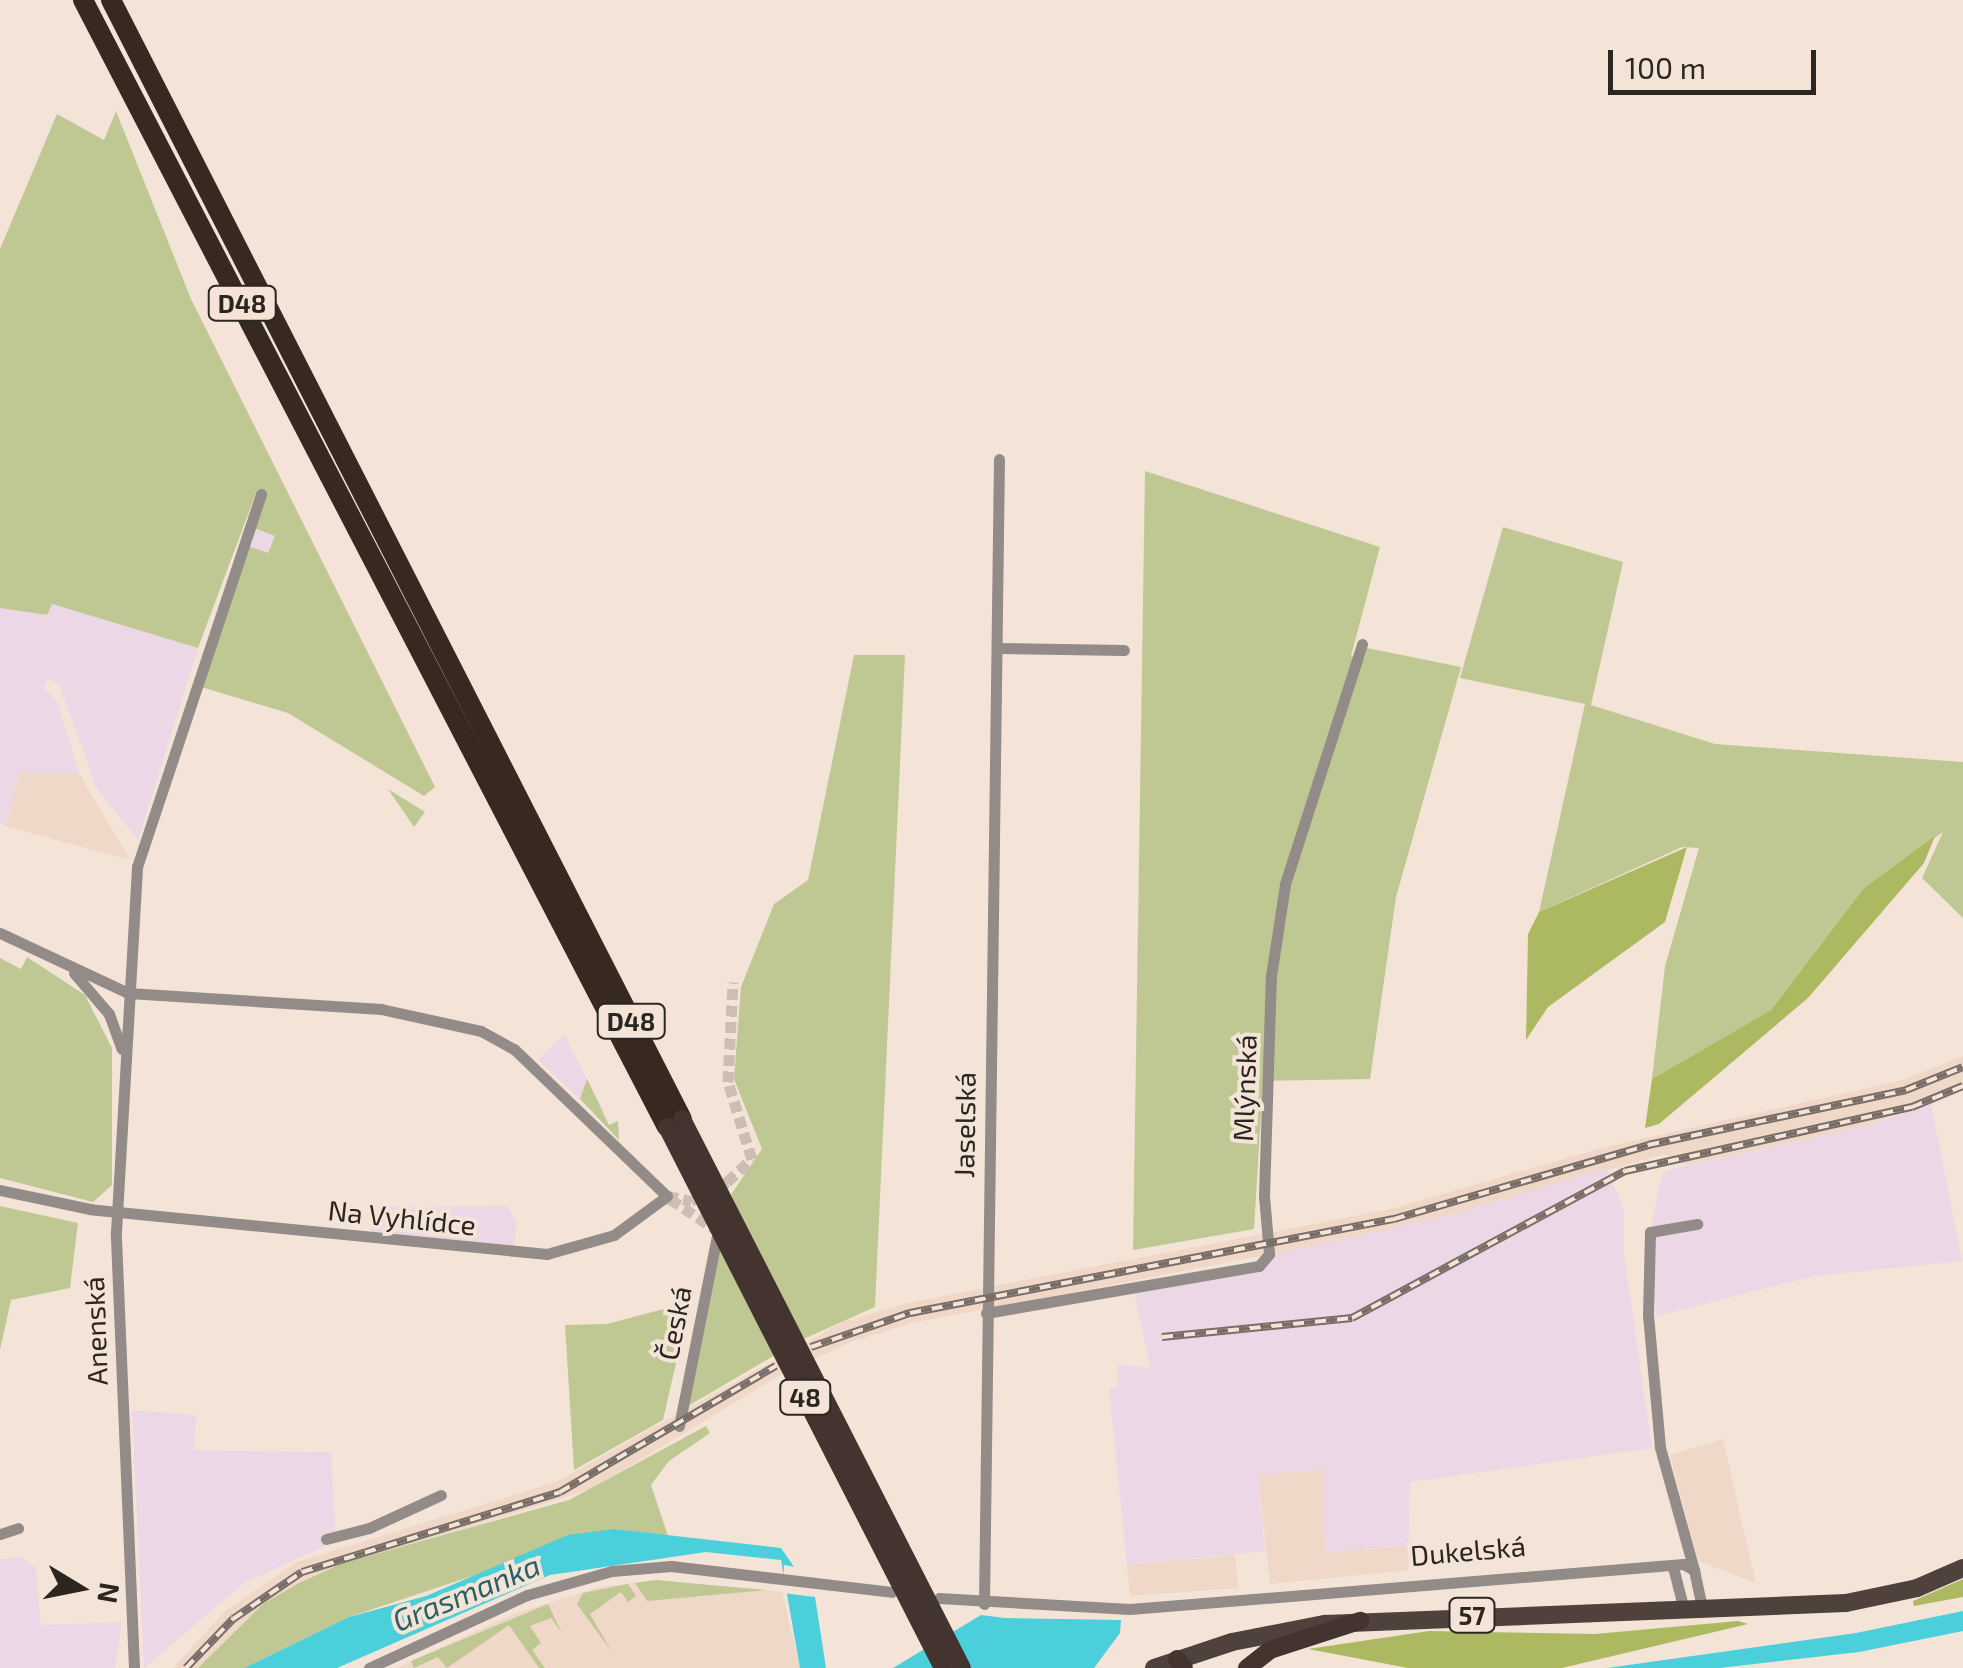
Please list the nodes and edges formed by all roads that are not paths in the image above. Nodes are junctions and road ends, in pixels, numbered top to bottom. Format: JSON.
{"nodes":[{"id":1,"x":83,"y":0,"type":"edge"},
{"id":2,"x":111,"y":0,"type":"edge"},
{"id":3,"x":999,"y":458,"type":"dead end"},
{"id":4,"x":261,"y":494,"type":"dead end"},
{"id":5,"x":1362,"y":644,"type":"dead end"},
{"id":6,"x":996,"y":648,"type":"junction"},
{"id":7,"x":1124,"y":650,"type":"dead end"},
{"id":8,"x":0,"y":934,"type":"edge"},
{"id":9,"x":59,"y":961,"type":"junction"},
{"id":10,"x":128,"y":993,"type":"junction"},
{"id":11,"x":124,"y":1067,"type":"junction"},
{"id":12,"x":674,"y":1123,"type":"junction"},
{"id":13,"x":0,"y":1190,"type":"edge"},
{"id":14,"x":117,"y":1212,"type":"junction"},
{"id":15,"x":1697,"y":1224,"type":"dead end"},
{"id":16,"x":718,"y":1231,"type":"dead end"},
{"id":17,"x":986,"y":1312,"type":"junction"},
{"id":18,"x":679,"y":1426,"type":"dead end"},
{"id":19,"x":441,"y":1494,"type":"dead end"},
{"id":20,"x":18,"y":1528,"type":"dead end"},
{"id":21,"x":0,"y":1534,"type":"edge"},
{"id":22,"x":326,"y":1538,"type":"dead end"},
{"id":23,"x":1688,"y":1554,"type":"junction"},
{"id":24,"x":1674,"y":1567,"type":"junction"},
{"id":25,"x":1963,"y":1568,"type":"edge"},
{"id":26,"x":1694,"y":1570,"type":"junction"},
{"id":27,"x":891,"y":1592,"type":"dead end"},
{"id":28,"x":939,"y":1598,"type":"dead end"},
{"id":29,"x":984,"y":1604,"type":"junction"},
{"id":30,"x":1693,"y":1609,"type":"junction"},
{"id":31,"x":1360,"y":1621,"type":"junction"},
{"id":32,"x":1171,"y":1665,"type":"edge"},
{"id":33,"x":134,"y":1667,"type":"edge"},
{"id":34,"x":368,"y":1668,"type":"edge"},
{"id":35,"x":942,"y":1668,"type":"edge"},
{"id":36,"x":962,"y":1668,"type":"edge"},
{"id":37,"x":1246,"y":1668,"type":"edge"}],
"edges":[{"from":1,"to":12,"type":"highway","number":"D48"},
{"from":2,"to":12,"type":"highway","number":"D48"},
{"from":3,"to":6,"type":"street","name":"Jaselská"},
{"from":4,"to":10,"type":"street","name":"Anenská"},
{"from":5,"to":17,"type":"street","name":"Mlýnská"},
{"from":6,"to":7,"type":"street"},
{"from":6,"to":17,"type":"street","name":"Jaselská"},
{"from":8,"to":9,"type":"street"},
{"from":9,"to":10,"type":"street"},
{"from":9,"to":11,"type":"street"},
{"from":10,"to":11,"type":"street","name":"Anenská"},
{"from":10,"to":14,"type":"street","name":"Na Vyhlídce"},
{"from":11,"to":14,"type":"street","name":"Anenská"},
{"from":12,"to":35,"type":"highway","number":"48","bridge":true},
{"from":12,"to":36,"type":"highway","number":"48","bridge":true},
{"from":13,"to":14,"type":"street","name":"Na Vyhlídce"},
{"from":14,"to":33,"type":"street","name":"Anenská"},
{"from":15,"to":23,"type":"street"},
{"from":16,"to":18,"type":"street","name":"Česká"},
{"from":17,"to":29,"type":"street","name":"Jaselská"},
{"from":19,"to":22,"type":"street"},
{"from":20,"to":21,"type":"street"},
{"from":23,"to":24,"type":"street"},
{"from":23,"to":26,"type":"street"},
{"from":24,"to":26,"type":"street","name":"Dukelská"},
{"from":24,"to":29,"type":"street","name":"Dukelská"},
{"from":24,"to":30,"type":"street"},
{"from":25,"to":30,"type":"main road","number":"57"},
{"from":26,"to":30,"type":"street"},
{"from":27,"to":34,"type":"street"},
{"from":28,"to":29,"type":"street","name":"Dukelská"},
{"from":30,"to":31,"type":"main road","number":"57"},
{"from":31,"to":32,"type":"main road","number":"57"},
{"from":31,"to":37,"type":"highway"}]}
